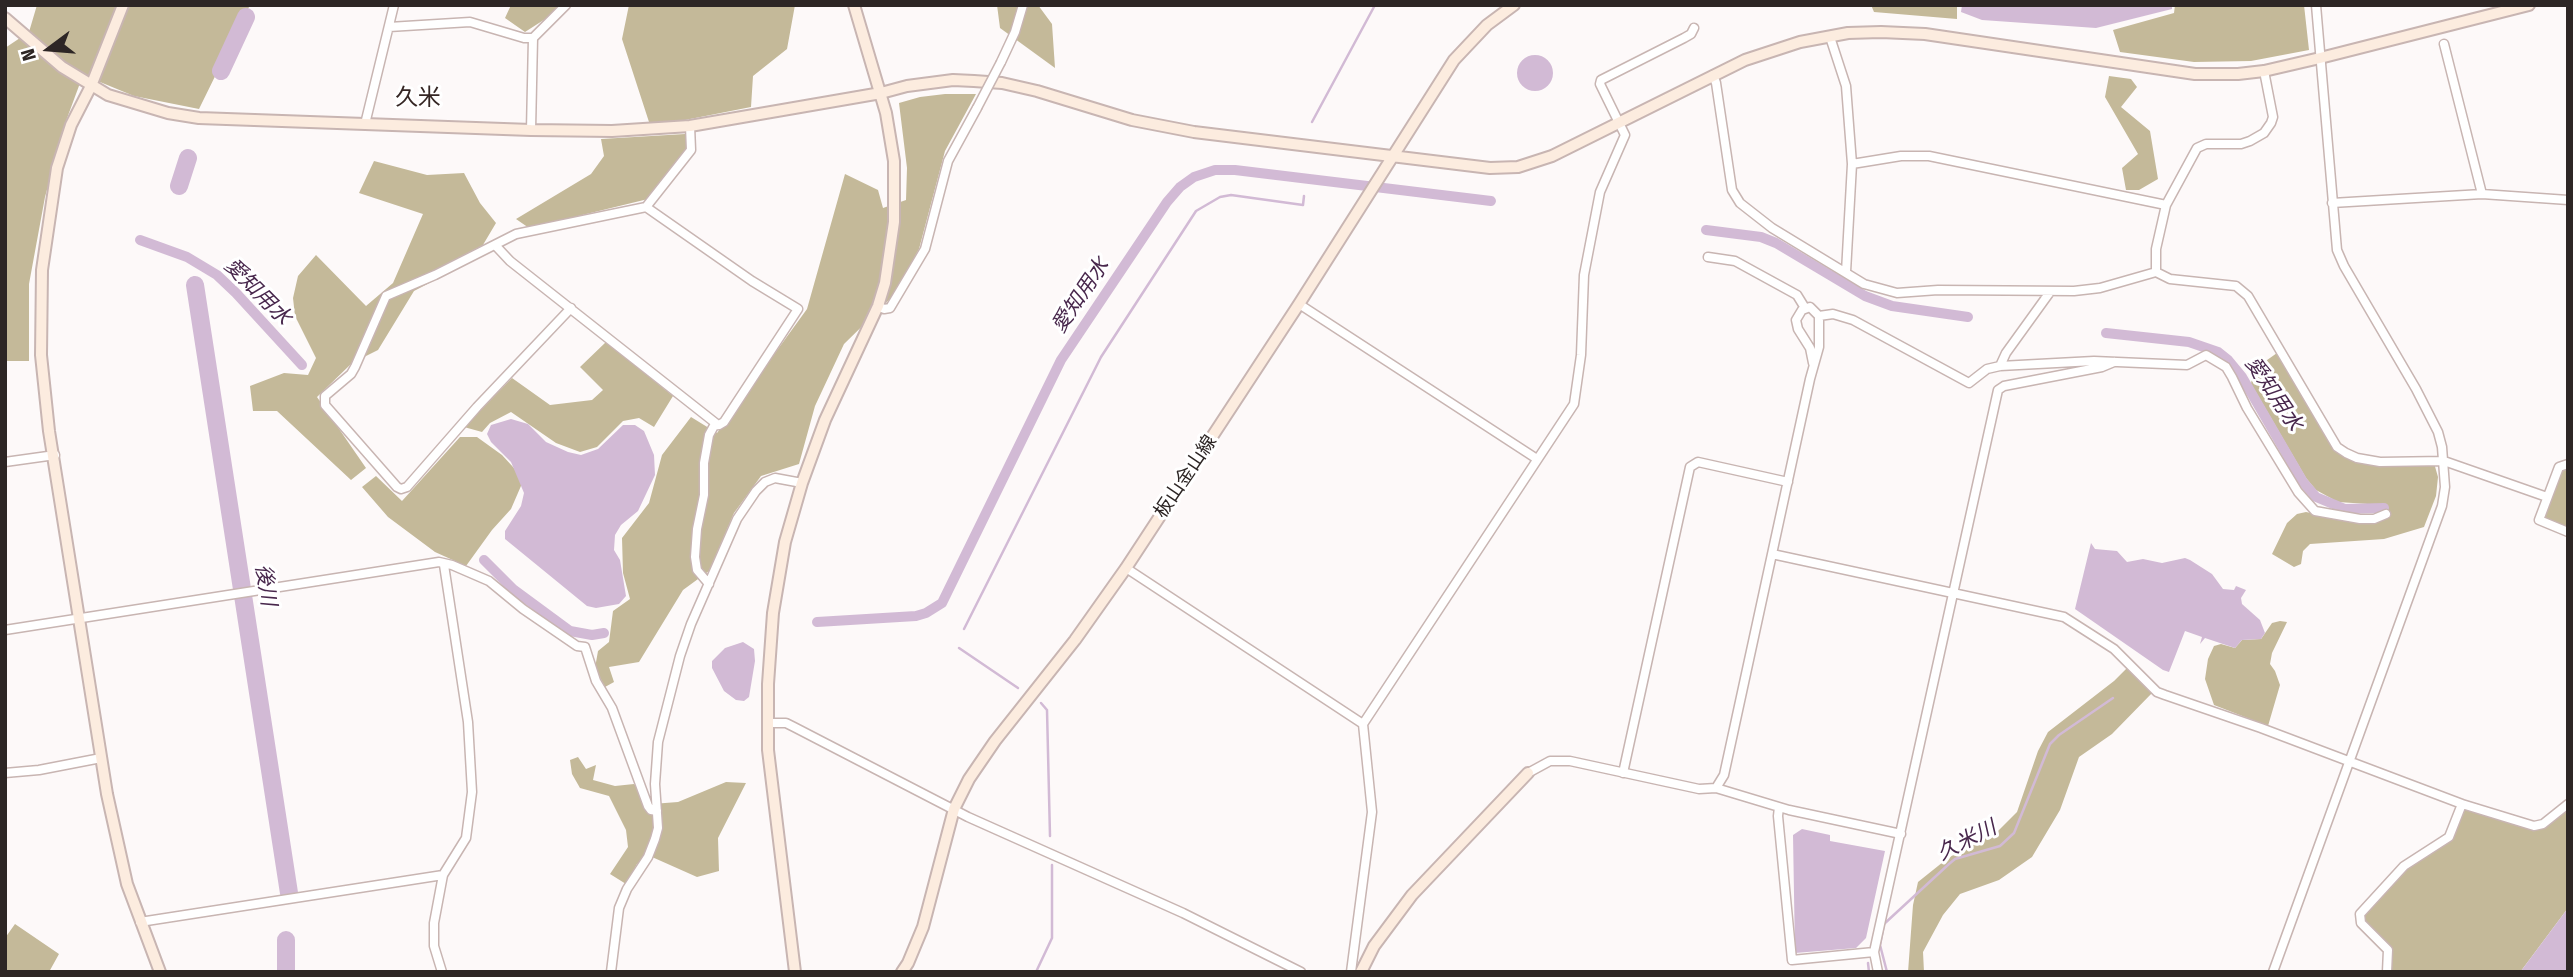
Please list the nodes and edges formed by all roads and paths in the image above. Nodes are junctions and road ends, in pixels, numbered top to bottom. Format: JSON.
{"nodes":[{"id":1,"x":123,"y":5,"type":"edge"},
{"id":2,"x":394,"y":5,"type":"edge"},
{"id":3,"x":566,"y":5,"type":"edge"},
{"id":4,"x":854,"y":5,"type":"edge"},
{"id":5,"x":1024,"y":5,"type":"edge"},
{"id":6,"x":1514,"y":5,"type":"edge"},
{"id":7,"x":2316,"y":5,"type":"edge"},
{"id":8,"x":2529,"y":5,"type":"edge"},
{"id":9,"x":5,"y":18,"type":"edge"},
{"id":10,"x":389,"y":27,"type":"junction"},
{"id":11,"x":1694,"y":29,"type":"dead end"},
{"id":12,"x":1830,"y":37,"type":"junction"},
{"id":13,"x":533,"y":38,"type":"junction"},
{"id":14,"x":2444,"y":44,"type":"dead end"},
{"id":15,"x":2320,"y":58,"type":"junction"},
{"id":16,"x":2264,"y":71,"type":"junction"},
{"id":17,"x":1713,"y":75,"type":"junction"},
{"id":18,"x":91,"y":86,"type":"junction"},
{"id":19,"x":881,"y":93,"type":"junction"},
{"id":20,"x":1620,"y":122,"type":"junction"},
{"id":21,"x":365,"y":124,"type":"junction"},
{"id":22,"x":690,"y":126,"type":"junction"},
{"id":23,"x":531,"y":130,"type":"junction"},
{"id":24,"x":1394,"y":157,"type":"junction"},
{"id":25,"x":1852,"y":164,"type":"junction"},
{"id":26,"x":2482,"y":194,"type":"junction"},
{"id":27,"x":2568,"y":200,"type":"edge"},
{"id":28,"x":2332,"y":203,"type":"junction"},
{"id":29,"x":2166,"y":205,"type":"junction"},
{"id":30,"x":646,"y":206,"type":"junction"},
{"id":31,"x":495,"y":245,"type":"junction"},
{"id":32,"x":1708,"y":257,"type":"dead end"},
{"id":33,"x":1846,"y":272,"type":"junction"},
{"id":34,"x":2156,"y":272,"type":"junction"},
{"id":35,"x":2050,"y":292,"type":"junction"},
{"id":36,"x":1299,"y":304,"type":"junction"},
{"id":37,"x":878,"y":306,"type":"junction"},
{"id":38,"x":571,"y":308,"type":"junction"},
{"id":39,"x":1805,"y":308,"type":"junction"},
{"id":40,"x":1819,"y":316,"type":"junction"},
{"id":41,"x":2114,"y":362,"type":"junction"},
{"id":42,"x":1813,"y":363,"type":"junction"},
{"id":43,"x":2000,"y":366,"type":"junction"},
{"id":44,"x":719,"y":425,"type":"junction"},
{"id":45,"x":55,"y":455,"type":"junction"},
{"id":46,"x":1538,"y":459,"type":"junction"},
{"id":47,"x":2444,"y":461,"type":"junction"},
{"id":48,"x":5,"y":462,"type":"edge"},
{"id":49,"x":2568,"y":464,"type":"edge"},
{"id":50,"x":1788,"y":482,"type":"junction"},
{"id":51,"x":802,"y":483,"type":"junction"},
{"id":52,"x":2547,"y":497,"type":"junction"},
{"id":53,"x":2386,"y":514,"type":"dead end"},
{"id":54,"x":2568,"y":532,"type":"edge"},
{"id":55,"x":1772,"y":554,"type":"junction"},
{"id":56,"x":444,"y":565,"type":"junction"},
{"id":57,"x":1126,"y":568,"type":"junction"},
{"id":58,"x":709,"y":584,"type":"junction"},
{"id":59,"x":1953,"y":593,"type":"junction"},
{"id":60,"x":79,"y":618,"type":"junction"},
{"id":61,"x":5,"y":630,"type":"edge"},
{"id":62,"x":767,"y":723,"type":"junction"},
{"id":63,"x":1363,"y":724,"type":"junction"},
{"id":64,"x":101,"y":758,"type":"junction"},
{"id":65,"x":2349,"y":762,"type":"junction"},
{"id":66,"x":5,"y":773,"type":"edge"},
{"id":67,"x":1528,"y":773,"type":"joint"},
{"id":68,"x":1623,"y":773,"type":"junction"},
{"id":69,"x":1716,"y":788,"type":"junction"},
{"id":70,"x":2462,"y":804,"type":"junction"},
{"id":71,"x":2568,"y":804,"type":"edge"},
{"id":72,"x":1779,"y":807,"type":"junction"},
{"id":73,"x":954,"y":809,"type":"junction"},
{"id":74,"x":657,"y":811,"type":"junction"},
{"id":75,"x":1901,"y":834,"type":"junction"},
{"id":76,"x":443,"y":876,"type":"junction"},
{"id":77,"x":140,"y":922,"type":"junction"},
{"id":78,"x":1874,"y":952,"type":"junction"},
{"id":79,"x":160,"y":972,"type":"edge"},
{"id":80,"x":442,"y":972,"type":"edge"},
{"id":81,"x":611,"y":972,"type":"edge"},
{"id":82,"x":795,"y":972,"type":"edge"},
{"id":83,"x":902,"y":972,"type":"edge"},
{"id":84,"x":1301,"y":972,"type":"edge"},
{"id":85,"x":1351,"y":972,"type":"edge"},
{"id":86,"x":1361,"y":972,"type":"edge"},
{"id":87,"x":1878,"y":972,"type":"edge"},
{"id":88,"x":2273,"y":972,"type":"edge"},
{"id":89,"x":2387,"y":972,"type":"edge"}],
"edges":[{"from":1,"to":18,"type":"street"},
{"from":2,"to":10,"type":"street"},
{"from":3,"to":13,"type":"street"},
{"from":4,"to":19,"type":"street"},
{"from":5,"to":37,"type":"street","bridge":true},
{"from":6,"to":24,"type":"street","name":"板山金山線"},
{"from":7,"to":15,"type":"street"},
{"from":8,"to":15,"type":"street"},
{"from":9,"to":18,"type":"street"},
{"from":10,"to":13,"type":"street"},
{"from":10,"to":21,"type":"street"},
{"from":11,"to":20,"type":"street"},
{"from":12,"to":16,"type":"street"},
{"from":12,"to":17,"type":"street"},
{"from":12,"to":25,"type":"street"},
{"from":13,"to":23,"type":"street"},
{"from":14,"to":26,"type":"street"},
{"from":15,"to":16,"type":"street"},
{"from":15,"to":28,"type":"street"},
{"from":16,"to":29,"type":"street"},
{"from":17,"to":20,"type":"street"},
{"from":17,"to":33,"type":"street"},
{"from":18,"to":21,"type":"street"},
{"from":18,"to":45,"type":"street"},
{"from":19,"to":22,"type":"street"},
{"from":19,"to":24,"type":"street"},
{"from":19,"to":37,"type":"street"},
{"from":20,"to":24,"type":"street"},
{"from":20,"to":46,"type":"street"},
{"from":21,"to":23,"type":"street"},
{"from":22,"to":23,"type":"street"},
{"from":22,"to":30,"type":"street"},
{"from":24,"to":36,"type":"street","name":"板山金山線"},
{"from":25,"to":29,"type":"street"},
{"from":25,"to":33,"type":"street"},
{"from":26,"to":27,"type":"street"},
{"from":26,"to":28,"type":"street"},
{"from":28,"to":47,"type":"street"},
{"from":29,"to":34,"type":"street"},
{"from":30,"to":31,"type":"street"},
{"from":30,"to":44,"type":"street"},
{"from":31,"to":38,"type":"street"},
{"from":31,"to":38,"type":"street"},
{"from":32,"to":39,"type":"street"},
{"from":33,"to":35,"type":"street"},
{"from":34,"to":35,"type":"street"},
{"from":34,"to":47,"type":"street"},
{"from":35,"to":43,"type":"street"},
{"from":36,"to":46,"type":"street"},
{"from":36,"to":57,"type":"street","name":"板山金山線"},
{"from":37,"to":51,"type":"street"},
{"from":38,"to":44,"type":"street"},
{"from":39,"to":40,"type":"street"},
{"from":39,"to":42,"type":"street"},
{"from":40,"to":42,"type":"street"},
{"from":40,"to":43,"type":"street"},
{"from":41,"to":43,"type":"street"},
{"from":41,"to":53,"type":"street"},
{"from":41,"to":59,"type":"street"},
{"from":42,"to":50,"type":"street"},
{"from":44,"to":58,"type":"street"},
{"from":45,"to":48,"type":"street"},
{"from":45,"to":60,"type":"street"},
{"from":46,"to":63,"type":"street"},
{"from":47,"to":52,"type":"street"},
{"from":47,"to":65,"type":"street"},
{"from":49,"to":52,"type":"street"},
{"from":50,"to":55,"type":"street"},
{"from":50,"to":68,"type":"street"},
{"from":51,"to":58,"type":"street"},
{"from":51,"to":62,"type":"street"},
{"from":52,"to":54,"type":"street"},
{"from":55,"to":59,"type":"street"},
{"from":55,"to":69,"type":"street"},
{"from":56,"to":60,"type":"street"},
{"from":56,"to":74,"type":"street"},
{"from":56,"to":76,"type":"street"},
{"from":57,"to":63,"type":"street"},
{"from":57,"to":73,"type":"street","name":"板山金山線"},
{"from":58,"to":74,"type":"street"},
{"from":59,"to":65,"type":"street"},
{"from":59,"to":75,"type":"street"},
{"from":60,"to":61,"type":"street"},
{"from":60,"to":64,"type":"street"},
{"from":62,"to":73,"type":"street"},
{"from":62,"to":82,"type":"street"},
{"from":63,"to":85,"type":"street"},
{"from":64,"to":66,"type":"street"},
{"from":64,"to":77,"type":"street"},
{"from":65,"to":70,"type":"street"},
{"from":65,"to":88,"type":"street"},
{"from":67,"to":68,"type":"street"},
{"from":67,"to":86,"type":"street"},
{"from":68,"to":69,"type":"street"},
{"from":69,"to":72,"type":"street"},
{"from":70,"to":71,"type":"street"},
{"from":70,"to":89,"type":"street"},
{"from":72,"to":75,"type":"street"},
{"from":72,"to":78,"type":"street"},
{"from":73,"to":83,"type":"street","name":"板山金山線"},
{"from":73,"to":84,"type":"street"},
{"from":74,"to":81,"type":"street"},
{"from":75,"to":78,"type":"street"},
{"from":76,"to":77,"type":"street"},
{"from":76,"to":80,"type":"street"},
{"from":77,"to":79,"type":"street"},
{"from":78,"to":87,"type":"street"}]}
